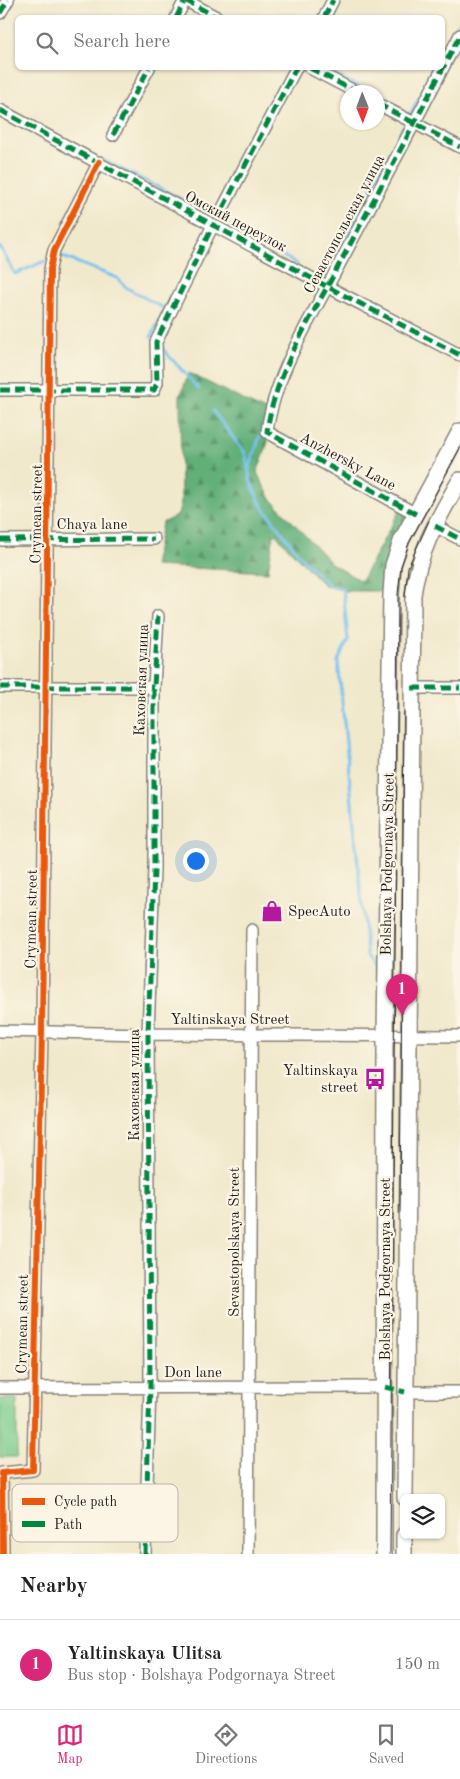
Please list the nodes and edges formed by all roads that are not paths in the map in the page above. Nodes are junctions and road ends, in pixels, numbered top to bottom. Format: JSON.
{"nodes":[{"id":1,"x":8,"y":0,"type":"edge"},
{"id":2,"x":185,"y":0,"type":"edge"},
{"id":3,"x":333,"y":0,"type":"edge"},
{"id":4,"x":0,"y":13,"type":"edge"},
{"id":5,"x":178,"y":15,"type":"edge"},
{"id":6,"x":212,"y":15,"type":"edge"},
{"id":7,"x":326,"y":15,"type":"edge"},
{"id":8,"x":460,"y":35,"type":"edge"},
{"id":9,"x":445,"y":64,"type":"edge"},
{"id":10,"x":148,"y":70,"type":"edge"},
{"id":11,"x":295,"y":70,"type":"edge"},
{"id":12,"x":314,"y":70,"type":"edge"},
{"id":13,"x":442,"y":70,"type":"edge"},
{"id":14,"x":343,"y":85,"type":"edge"},
{"id":15,"x":385,"y":108,"type":"edge"},
{"id":16,"x":0,"y":110,"type":"edge"},
{"id":17,"x":414,"y":124,"type":"junction"},
{"id":18,"x":113,"y":136,"type":"dead end"},
{"id":19,"x":460,"y":147,"type":"edge"},
{"id":20,"x":99,"y":162,"type":"junction"},
{"id":21,"x":223,"y":208,"type":"dead end"},
{"id":22,"x":213,"y":225,"type":"junction"},
{"id":23,"x":328,"y":287,"type":"junction"},
{"id":24,"x":460,"y":355,"type":"edge"},
{"id":25,"x":0,"y":390,"type":"edge"},
{"id":26,"x":50,"y":391,"type":"junction"},
{"id":27,"x":460,"y":431,"type":"edge"},
{"id":28,"x":268,"y":432,"type":"joint"},
{"id":29,"x":460,"y":480,"type":"edge"},
{"id":30,"x":416,"y":514,"type":"junction"},
{"id":31,"x":435,"y":526,"type":"junction"},
{"id":32,"x":154,"y":539,"type":"dead end"},
{"id":33,"x":460,"y":539,"type":"edge"},
{"id":34,"x":0,"y":540,"type":"edge"},
{"id":35,"x":48,"y":540,"type":"junction"},
{"id":36,"x":158,"y":616,"type":"dead end"},
{"id":37,"x":0,"y":687,"type":"edge"},
{"id":38,"x":154,"y":687,"type":"junction"},
{"id":39,"x":46,"y":688,"type":"junction"},
{"id":40,"x":412,"y":688,"type":"junction"},
{"id":41,"x":460,"y":688,"type":"edge"},
{"id":42,"x":252,"y":930,"type":"dead end"},
{"id":43,"x":0,"y":1030,"type":"edge"},
{"id":44,"x":42,"y":1030,"type":"junction"},
{"id":45,"x":148,"y":1034,"type":"junction"},
{"id":46,"x":250,"y":1034,"type":"junction"},
{"id":47,"x":385,"y":1036,"type":"junction"},
{"id":48,"x":410,"y":1036,"type":"junction"},
{"id":49,"x":460,"y":1036,"type":"edge"},
{"id":50,"x":150,"y":1387,"type":"junction"},
{"id":51,"x":249,"y":1387,"type":"junction"},
{"id":52,"x":0,"y":1388,"type":"edge"},
{"id":53,"x":33,"y":1388,"type":"junction"},
{"id":54,"x":385,"y":1388,"type":"junction"},
{"id":55,"x":405,"y":1392,"type":"junction"},
{"id":56,"x":460,"y":1392,"type":"edge"},
{"id":57,"x":147,"y":1484,"type":"edge"},
{"id":58,"x":405,"y":1494,"type":"edge"},
{"id":59,"x":404,"y":1539,"type":"edge"},
{"id":60,"x":3,"y":1554,"type":"edge"},
{"id":61,"x":248,"y":1554,"type":"edge"},
{"id":62,"x":384,"y":1554,"type":"edge"},
{"id":63,"x":404,"y":1554,"type":"edge"}],
"edges":[{"from":1,"to":4,"type":"street"},
{"from":2,"to":5,"type":"street"},
{"from":2,"to":6,"type":"street"},
{"from":3,"to":7,"type":"street"},
{"from":8,"to":9,"type":"street","name":"Севастопольская улица"},
{"from":10,"to":18,"type":"street"},
{"from":11,"to":21,"type":"street"},
{"from":12,"to":14,"type":"street"},
{"from":13,"to":17,"type":"street","name":"Севастопольская улица"},
{"from":15,"to":17,"type":"street"},
{"from":16,"to":20,"type":"street","name":"Омский переулок"},
{"from":17,"to":19,"type":"street"},
{"from":17,"to":23,"type":"street","name":"Севастопольская улица"},
{"from":20,"to":22,"type":"street","name":"Омский переулок"},
{"from":20,"to":26,"type":"street","name":"Crymean street"},
{"from":22,"to":23,"type":"street","name":"Омский переулок"},
{"from":22,"to":26,"type":"street"},
{"from":23,"to":24,"type":"street","name":"Омский переулок"},
{"from":23,"to":28,"type":"street","name":"Севастопольская улица"},
{"from":25,"to":26,"type":"street"},
{"from":26,"to":35,"type":"street","name":"Crymean street"},
{"from":27,"to":30,"type":"main road","name":"Bolshaya Podgornaya Street"},
{"from":28,"to":30,"type":"street","name":"Anzhersky Lane"},
{"from":29,"to":31,"type":"main road","name":"Bolshaya Podgornaya Street"},
{"from":30,"to":47,"type":"main road","name":"Bolshaya Podgornaya Street"},
{"from":31,"to":33,"type":"street"},
{"from":31,"to":40,"type":"main road","name":"Bolshaya Podgornaya Street"},
{"from":32,"to":35,"type":"street","name":"Chaya lane"},
{"from":34,"to":35,"type":"street","name":"Chaya lane"},
{"from":35,"to":39,"type":"street","name":"Crymean street"},
{"from":36,"to":38,"type":"street","name":"Каховская улица"},
{"from":37,"to":39,"type":"street"},
{"from":38,"to":39,"type":"street"},
{"from":38,"to":45,"type":"street","name":"Каховская улица"},
{"from":39,"to":44,"type":"street","name":"Crymean street"},
{"from":40,"to":41,"type":"street"},
{"from":40,"to":48,"type":"main road","name":"Bolshaya Podgornaya Street"},
{"from":42,"to":46,"type":"street","name":"Sevastopolskaya Street"},
{"from":43,"to":44,"type":"street","name":"Yaltinskaya Street"},
{"from":44,"to":45,"type":"street","name":"Yaltinskaya Street"},
{"from":44,"to":53,"type":"street","name":"Crymean street"},
{"from":45,"to":46,"type":"street","name":"Yaltinskaya Street"},
{"from":45,"to":50,"type":"street","name":"Каховская улица"},
{"from":46,"to":47,"type":"street","name":"Yaltinskaya Street"},
{"from":46,"to":51,"type":"street","name":"Sevastopolskaya Street"},
{"from":47,"to":48,"type":"street","name":"Yaltinskaya Street"},
{"from":47,"to":54,"type":"main road","name":"Bolshaya Podgornaya Street"},
{"from":48,"to":49,"type":"street","name":"Yaltinskaya Street"},
{"from":48,"to":55,"type":"main road","name":"Bolshaya Podgornaya Street"},
{"from":50,"to":51,"type":"street","name":"Don lane"},
{"from":50,"to":53,"type":"street","name":"Don lane"},
{"from":50,"to":57,"type":"street","name":"Каховская улица"},
{"from":51,"to":54,"type":"street","name":"Don lane"},
{"from":51,"to":61,"type":"street","name":"Sevastopolskaya Street"},
{"from":52,"to":53,"type":"street","name":"Don lane"},
{"from":53,"to":60,"type":"street","name":"Crymean street"},
{"from":54,"to":62,"type":"main road","name":"Bolshaya Podgornaya Street"},
{"from":55,"to":56,"type":"street"},
{"from":55,"to":58,"type":"main road","name":"Bolshaya Podgornaya Street"},
{"from":59,"to":63,"type":"main road"}]}
